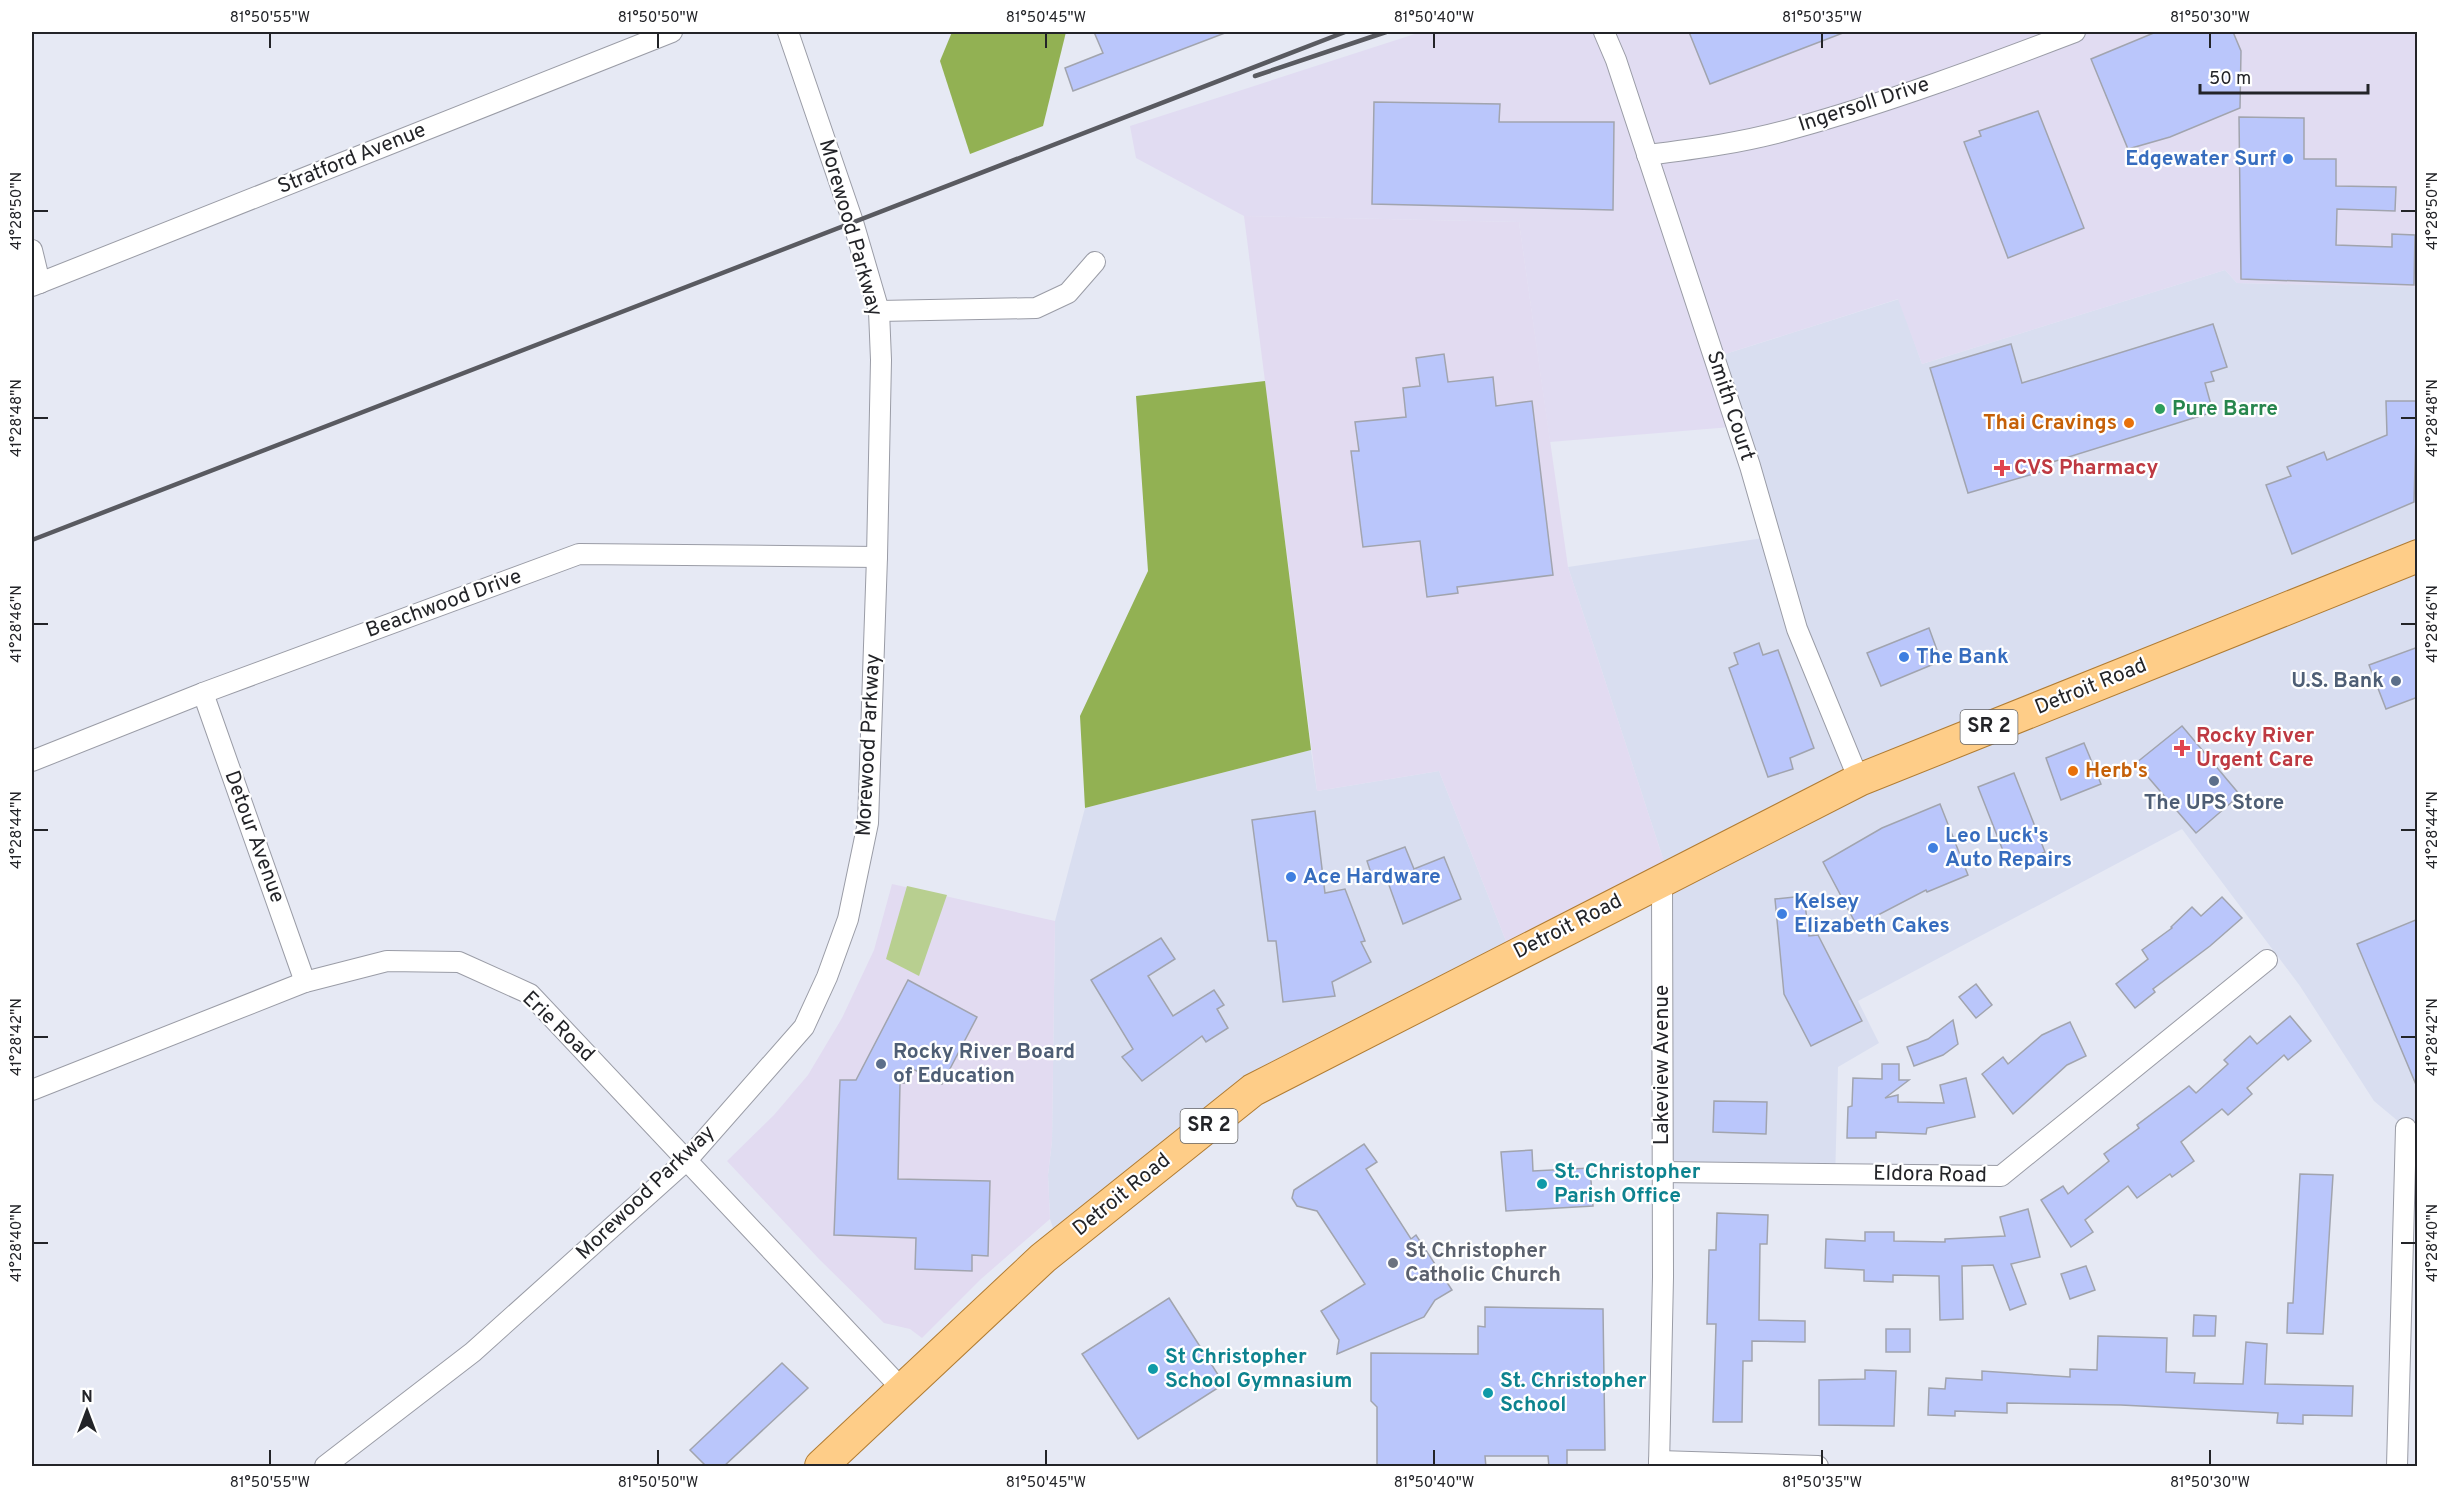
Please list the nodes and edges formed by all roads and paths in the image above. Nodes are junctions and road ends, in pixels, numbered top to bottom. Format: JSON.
{"nodes":[{"id":1,"x":672,"y":32,"type":"edge"},
{"id":2,"x":788,"y":32,"type":"edge"},
{"id":3,"x":1604,"y":32,"type":"edge"},
{"id":4,"x":2075,"y":32,"type":"edge"},
{"id":5,"x":1647,"y":155,"type":"junction"},
{"id":6,"x":32,"y":250,"type":"edge"},
{"id":7,"x":1095,"y":262,"type":"dead end"},
{"id":8,"x":36,"y":285,"type":"edge"},
{"id":9,"x":879,"y":311,"type":"junction"},
{"id":10,"x":2418,"y":556,"type":"edge"},
{"id":11,"x":877,"y":557,"type":"junction"},
{"id":12,"x":203,"y":693,"type":"junction"},
{"id":13,"x":32,"y":761,"type":"edge"},
{"id":14,"x":1858,"y":780,"type":"junction"},
{"id":15,"x":1662,"y":879,"type":"junction"},
{"id":16,"x":2266,"y":960,"type":"dead end"},
{"id":17,"x":305,"y":982,"type":"junction"},
{"id":18,"x":32,"y":1090,"type":"edge"},
{"id":19,"x":2406,"y":1128,"type":"dead end"},
{"id":20,"x":688,"y":1159,"type":"junction"},
{"id":21,"x":1661,"y":1172,"type":"junction"},
{"id":22,"x":902,"y":1389,"type":"junction"},
{"id":23,"x":1659,"y":1464,"type":"edge"},
{"id":24,"x":325,"y":1467,"type":"edge"},
{"id":25,"x":821,"y":1467,"type":"edge"},
{"id":26,"x":1818,"y":1467,"type":"edge"},
{"id":27,"x":2397,"y":1467,"type":"edge"}],
"edges":[{"from":1,"to":8,"type":"street","name":"Stratford Avenue"},
{"from":2,"to":9,"type":"street","name":"Morewood Parkway"},
{"from":3,"to":5,"type":"street","name":"Smith Court"},
{"from":4,"to":5,"type":"street","name":"Ingersoll Drive"},
{"from":5,"to":14,"type":"street","name":"Smith Court"},
{"from":6,"to":8,"type":"street"},
{"from":7,"to":9,"type":"street"},
{"from":9,"to":11,"type":"street","name":"Morewood Parkway"},
{"from":10,"to":14,"type":"main road","name":"Detroit Road","number":"SR 2"},
{"from":11,"to":12,"type":"street","name":"Beachwood Drive"},
{"from":11,"to":20,"type":"street","name":"Morewood Parkway"},
{"from":12,"to":13,"type":"street","name":"Beachwood Drive"},
{"from":12,"to":17,"type":"street","name":"Detour Avenue"},
{"from":14,"to":15,"type":"main road","name":"Detroit Road","number":"SR 2"},
{"from":15,"to":21,"type":"street","name":"Lakeview Avenue"},
{"from":15,"to":22,"type":"main road","name":"Detroit Road","number":"SR 2"},
{"from":16,"to":21,"type":"street","name":"Eldora Road"},
{"from":17,"to":18,"type":"street","name":"Erie Road"},
{"from":17,"to":20,"type":"street","name":"Erie Road"},
{"from":19,"to":27,"type":"street"},
{"from":20,"to":22,"type":"street","name":"Erie Road"},
{"from":20,"to":24,"type":"street","name":"Morewood Parkway"},
{"from":21,"to":23,"type":"street","name":"Lakeview Avenue"},
{"from":22,"to":25,"type":"main road","name":"Detroit Road","number":"SR 2"},
{"from":23,"to":26,"type":"street"}]}
